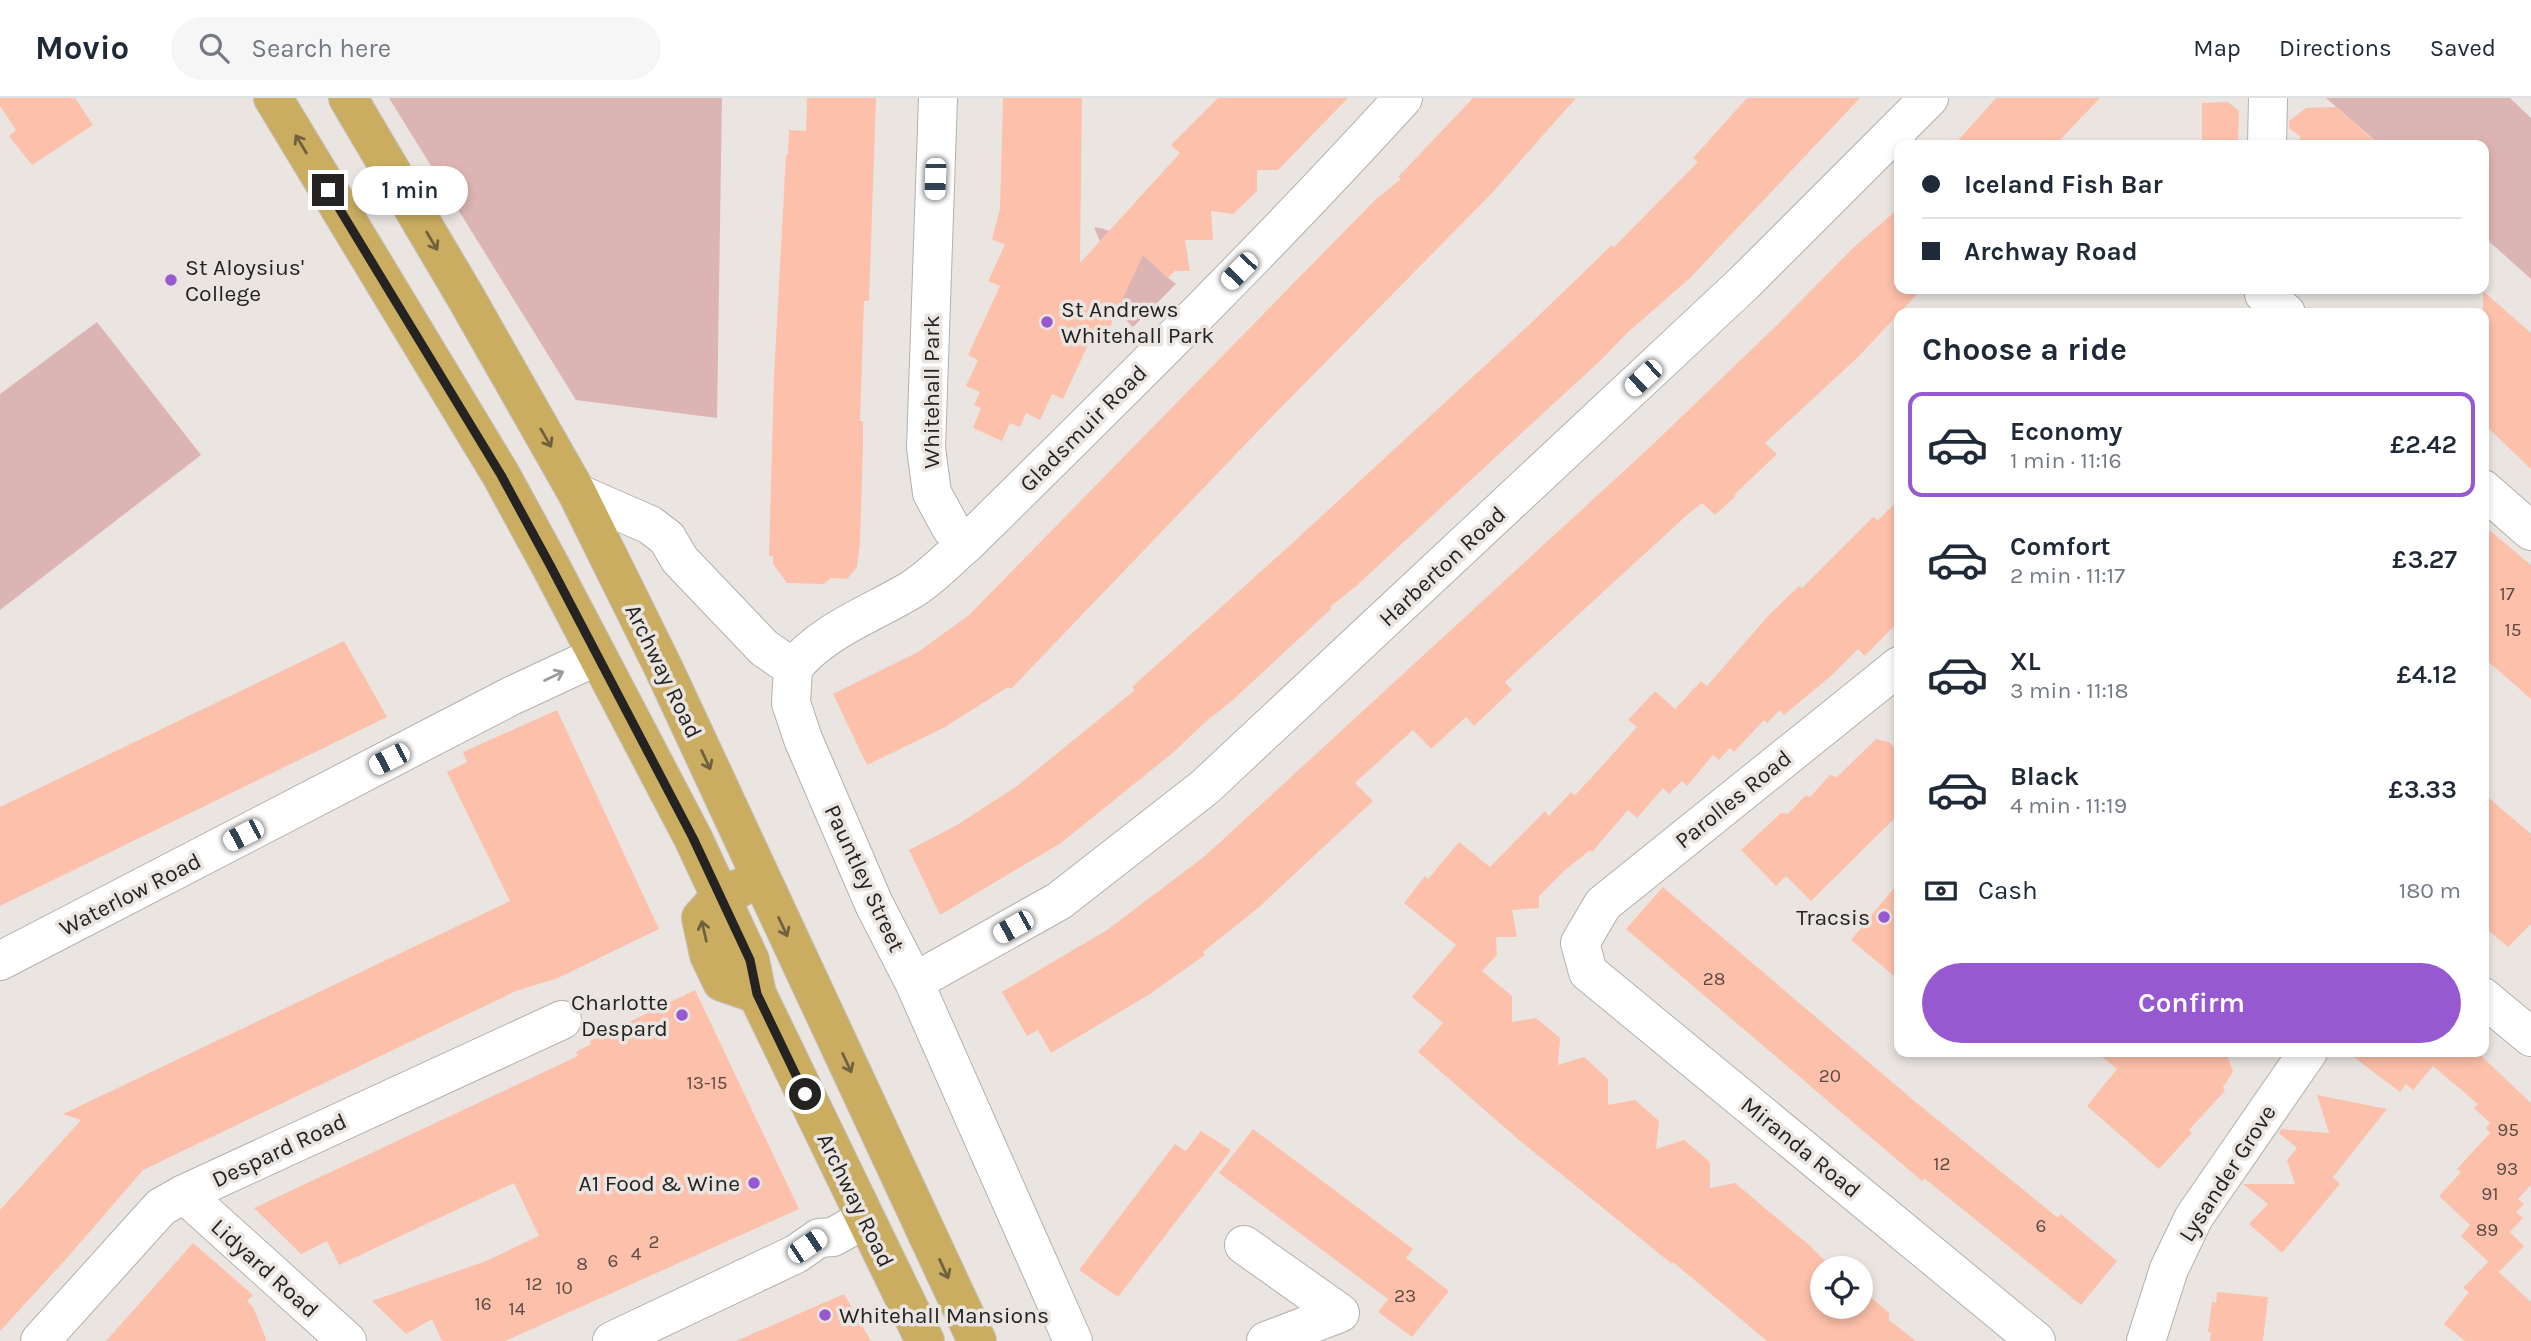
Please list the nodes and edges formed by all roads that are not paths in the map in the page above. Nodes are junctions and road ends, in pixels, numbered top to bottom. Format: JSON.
{"nodes":[{"id":1,"x":273,"y":98,"type":"edge"},
{"id":2,"x":348,"y":98,"type":"edge"},
{"id":3,"x":938,"y":98,"type":"edge"},
{"id":4,"x":1403,"y":98,"type":"edge"},
{"id":5,"x":1929,"y":98,"type":"edge"},
{"id":6,"x":2268,"y":98,"type":"edge"},
{"id":7,"x":2267,"y":140,"type":"edge"},
{"id":8,"x":577,"y":493,"type":"junction"},
{"id":9,"x":2489,"y":494,"type":"edge"},
{"id":10,"x":2531,"y":531,"type":"edge"},
{"id":11,"x":966,"y":544,"type":"junction"},
{"id":12,"x":597,"y":656,"type":"junction"},
{"id":13,"x":793,"y":668,"type":"junction"},
{"id":14,"x":1894,"y":670,"type":"edge"},
{"id":15,"x":760,"y":878,"type":"junction"},
{"id":16,"x":720,"y":898,"type":"junction"},
{"id":17,"x":1580,"y":943,"type":"joint"},
{"id":18,"x":0,"y":961,"type":"edge"},
{"id":19,"x":914,"y":982,"type":"junction"},
{"id":20,"x":2489,"y":1002,"type":"edge"},
{"id":21,"x":562,"y":1020,"type":"dead end"},
{"id":22,"x":2531,"y":1037,"type":"edge"},
{"id":23,"x":2305,"y":1057,"type":"edge"},
{"id":24,"x":184,"y":1194,"type":"junction"},
{"id":25,"x":865,"y":1219,"type":"junction"},
{"id":26,"x":1244,"y":1245,"type":"dead end"},
{"id":27,"x":40,"y":1341,"type":"edge"},
{"id":28,"x":346,"y":1341,"type":"edge"},
{"id":29,"x":612,"y":1341,"type":"edge"},
{"id":30,"x":925,"y":1341,"type":"edge"},
{"id":31,"x":977,"y":1341,"type":"edge"},
{"id":32,"x":1073,"y":1341,"type":"edge"},
{"id":33,"x":1266,"y":1341,"type":"edge"},
{"id":34,"x":2036,"y":1341,"type":"edge"},
{"id":35,"x":2146,"y":1341,"type":"edge"}],
"edges":[{"from":12,"to":1,"type":"highway","one_way":true},
{"from":2,"to":8,"type":"highway","name":"Archway Road","one_way":true},
{"from":3,"to":11,"type":"street","name":"Whitehall Park"},
{"from":4,"to":11,"type":"street","name":"Gladsmuir Road"},
{"from":5,"to":19,"type":"street","name":"Harberton Road"},
{"from":6,"to":7,"type":"street"},
{"from":8,"to":13,"type":"street"},
{"from":8,"to":15,"type":"highway","name":"Archway Road","one_way":true},
{"from":9,"to":10,"type":"street"},
{"from":11,"to":13,"type":"street"},
{"from":12,"to":16,"type":"highway"},
{"from":18,"to":12,"type":"street","name":"Waterlow Road","one_way":true},
{"from":13,"to":19,"type":"street","name":"Pauntley Street"},
{"from":14,"to":17,"type":"street","name":"Parolles Road"},
{"from":15,"to":16,"type":"highway"},
{"from":15,"to":31,"type":"highway","name":"Archway Road","one_way":true},
{"from":25,"to":16,"type":"highway","name":"Archway Road","one_way":true},
{"from":17,"to":34,"type":"street","name":"Miranda Road"},
{"from":19,"to":32,"type":"street","name":"Pauntley Street"},
{"from":20,"to":22,"type":"street"},
{"from":21,"to":24,"type":"street","name":"Despard Road"},
{"from":23,"to":35,"type":"street","name":"Lysander Grove"},
{"from":24,"to":27,"type":"street","name":"Despard Road"},
{"from":24,"to":28,"type":"street","name":"Lidyard Road"},
{"from":25,"to":29,"type":"street"},
{"from":25,"to":30,"type":"highway","name":"Archway Road"},
{"from":26,"to":33,"type":"street"}]}
